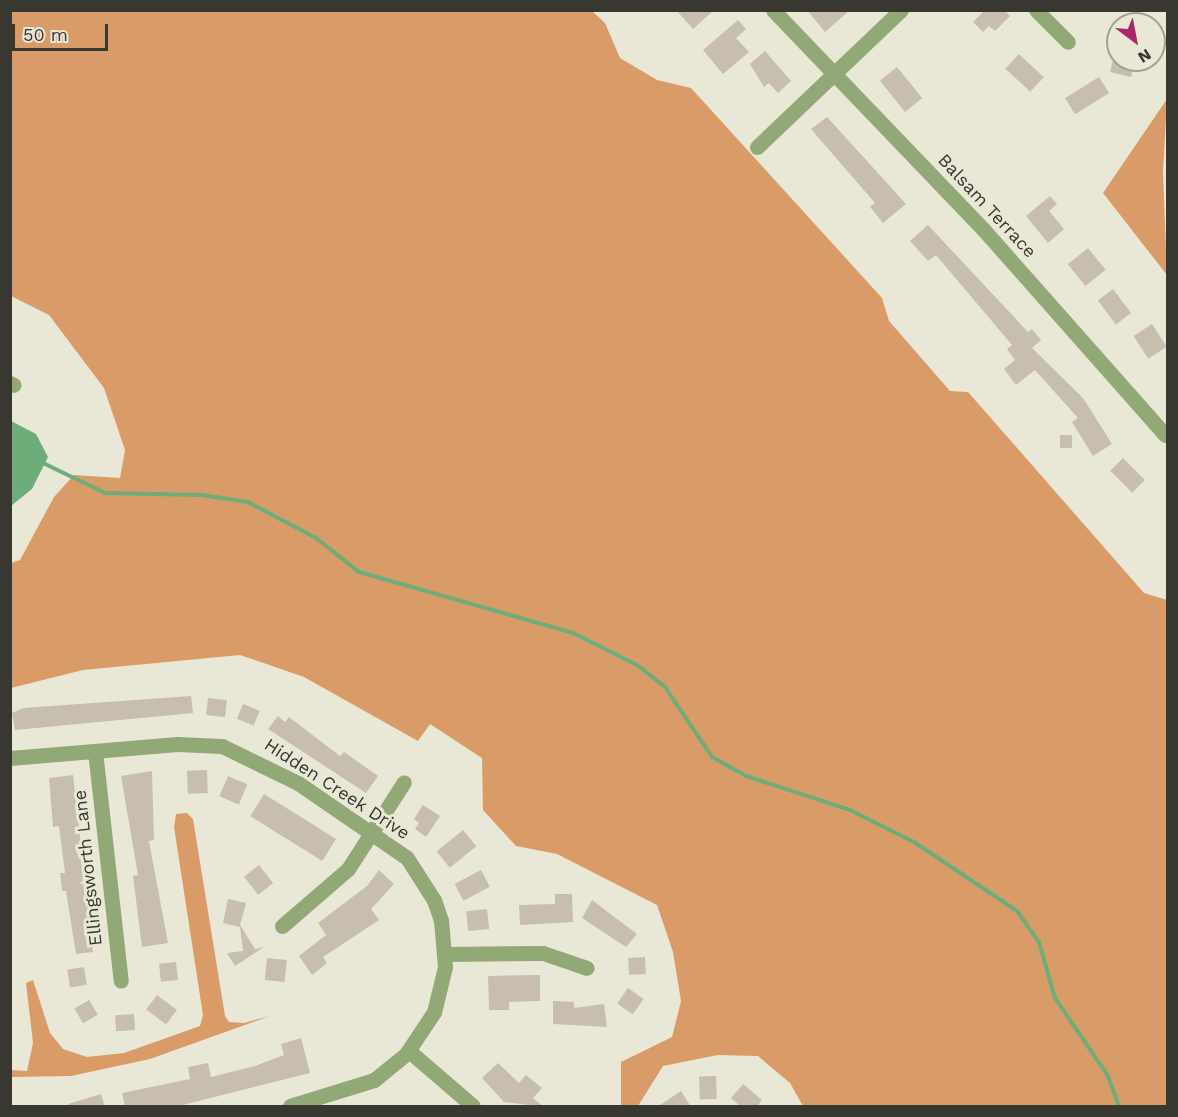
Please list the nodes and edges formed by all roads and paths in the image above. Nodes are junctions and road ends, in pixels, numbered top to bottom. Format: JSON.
{"nodes":[{"id":1,"x":773,"y":10,"type":"edge"},
{"id":2,"x":901,"y":10,"type":"edge"},
{"id":3,"x":1036,"y":10,"type":"edge"},
{"id":4,"x":1068,"y":42,"type":"dead end"},
{"id":5,"x":834,"y":74,"type":"junction"},
{"id":6,"x":757,"y":147,"type":"dead end"},
{"id":7,"x":1165,"y":435,"type":"dead end"},
{"id":8,"x":95,"y":751,"type":"junction"},
{"id":9,"x":10,"y":758,"type":"edge"},
{"id":10,"x":404,"y":782,"type":"dead end"},
{"id":11,"x":374,"y":832,"type":"junction"},
{"id":12,"x":282,"y":926,"type":"dead end"},
{"id":13,"x":445,"y":954,"type":"junction"},
{"id":14,"x":588,"y":968,"type":"dead end"},
{"id":15,"x":121,"y":981,"type":"dead end"},
{"id":16,"x":409,"y":1051,"type":"junction"},
{"id":17,"x":290,"y":1107,"type":"edge"},
{"id":18,"x":473,"y":1107,"type":"edge"}],
"edges":[{"from":1,"to":5,"type":"street","name":"Balsam Terrace"},
{"from":2,"to":5,"type":"street"},
{"from":3,"to":4,"type":"street"},
{"from":5,"to":6,"type":"street"},
{"from":5,"to":7,"type":"street","name":"Balsam Terrace"},
{"from":8,"to":9,"type":"street","name":"Hidden Creek Drive"},
{"from":8,"to":11,"type":"street","name":"Hidden Creek Drive"},
{"from":8,"to":15,"type":"street","name":"Ellingsworth Lane"},
{"from":10,"to":11,"type":"street"},
{"from":11,"to":12,"type":"street"},
{"from":11,"to":13,"type":"street","name":"Hidden Creek Drive"},
{"from":13,"to":14,"type":"street"},
{"from":13,"to":16,"type":"street","name":"Hidden Creek Drive"},
{"from":16,"to":17,"type":"street","name":"Hidden Creek Drive"},
{"from":16,"to":18,"type":"street"}]}
